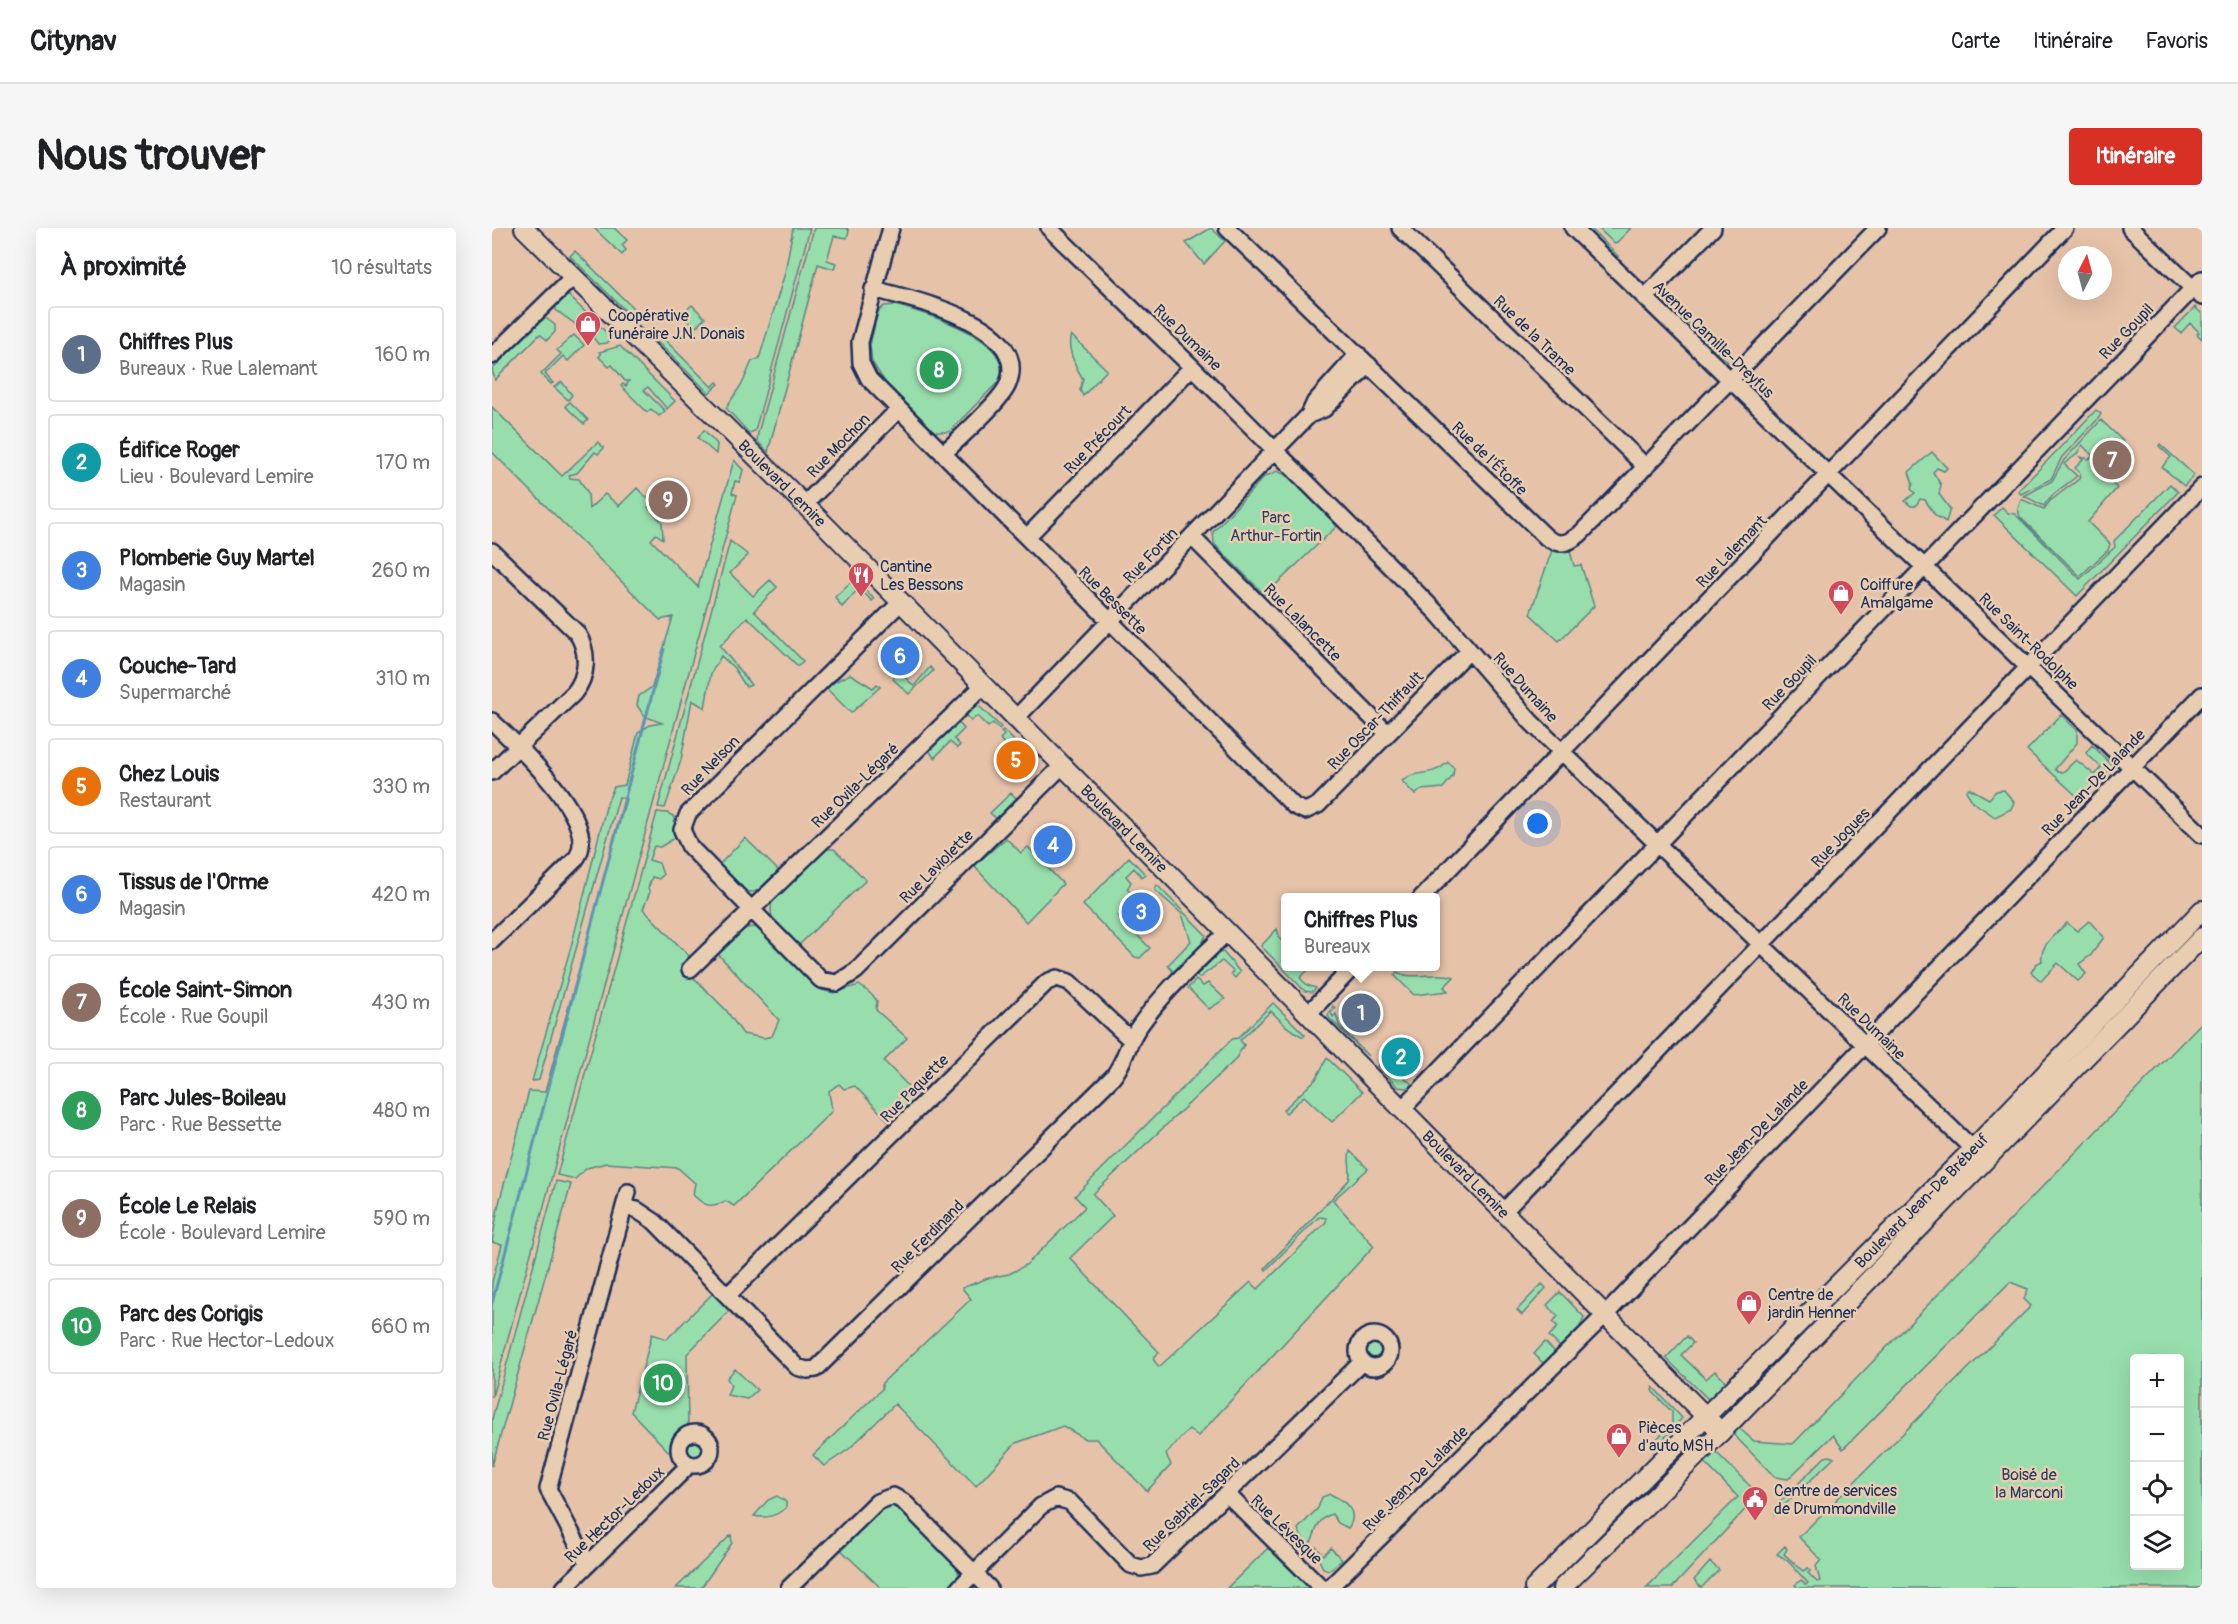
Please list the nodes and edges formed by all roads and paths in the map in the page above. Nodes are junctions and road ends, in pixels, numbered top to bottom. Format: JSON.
{"nodes":[{"id":1,"x":524,"y":228,"type":"edge"},
{"id":2,"x":891,"y":228,"type":"edge"},
{"id":3,"x":1049,"y":228,"type":"edge"},
{"id":4,"x":1227,"y":228,"type":"edge"},
{"id":5,"x":1400,"y":228,"type":"edge"},
{"id":6,"x":1574,"y":228,"type":"edge"},
{"id":7,"x":1713,"y":228,"type":"edge"},
{"id":8,"x":1878,"y":228,"type":"edge"},
{"id":9,"x":2065,"y":228,"type":"edge"},
{"id":10,"x":2130,"y":228,"type":"edge"},
{"id":11,"x":573,"y":277,"type":"junction"},
{"id":12,"x":2199,"y":288,"type":"edge"},
{"id":13,"x":873,"y":289,"type":"junction"},
{"id":14,"x":1645,"y":297,"type":"junction"},
{"id":15,"x":492,"y":356,"type":"edge"},
{"id":16,"x":1364,"y":359,"type":"junction"},
{"id":17,"x":1192,"y":367,"type":"junction"},
{"id":18,"x":1730,"y":380,"type":"junction"},
{"id":19,"x":898,"y":410,"type":"junction"},
{"id":20,"x":1276,"y":450,"type":"junction"},
{"id":21,"x":943,"y":454,"type":"junction"},
{"id":22,"x":1646,"y":467,"type":"junction"},
{"id":23,"x":1830,"y":474,"type":"junction"},
{"id":24,"x":2202,"y":487,"type":"edge"},
{"id":25,"x":804,"y":505,"type":"junction"},
{"id":26,"x":1027,"y":537,"type":"junction"},
{"id":27,"x":1192,"y":537,"type":"junction"},
{"id":28,"x":492,"y":551,"type":"edge"},
{"id":29,"x":1925,"y":566,"type":"junction"},
{"id":30,"x":900,"y":603,"type":"junction"},
{"id":31,"x":1110,"y":622,"type":"junction"},
{"id":32,"x":1469,"y":651,"type":"junction"},
{"id":33,"x":2029,"y":666,"type":"junction"},
{"id":34,"x":983,"y":687,"type":"junction"},
{"id":35,"x":2202,"y":695,"type":"edge"},
{"id":36,"x":1015,"y":719,"type":"junction"},
{"id":37,"x":492,"y":721,"type":"edge"},
{"id":38,"x":1387,"y":733,"type":"junction"},
{"id":39,"x":518,"y":747,"type":"junction"},
{"id":40,"x":1562,"y":752,"type":"junction"},
{"id":41,"x":1062,"y":766,"type":"junction"},
{"id":42,"x":2132,"y":767,"type":"junction"},
{"id":43,"x":492,"y":772,"type":"edge"},
{"id":44,"x":1305,"y":811,"type":"joint"},
{"id":45,"x":2202,"y":835,"type":"edge"},
{"id":46,"x":1658,"y":844,"type":"junction"},
{"id":47,"x":1424,"y":893,"type":"edge"},
{"id":48,"x":752,"y":910,"type":"junction"},
{"id":49,"x":2202,"y":910,"type":"edge"},
{"id":50,"x":1227,"y":932,"type":"junction"},
{"id":51,"x":2202,"y":937,"type":"edge"},
{"id":52,"x":492,"y":941,"type":"edge"},
{"id":53,"x":1762,"y":944,"type":"junction"},
{"id":54,"x":690,"y":969,"type":"dead end"},
{"id":55,"x":1349,"y":971,"type":"edge"},
{"id":56,"x":831,"y":984,"type":"joint"},
{"id":57,"x":1308,"y":1014,"type":"junction"},
{"id":58,"x":1131,"y":1040,"type":"junction"},
{"id":59,"x":1865,"y":1045,"type":"junction"},
{"id":60,"x":1402,"y":1109,"type":"junction"},
{"id":61,"x":1980,"y":1155,"type":"junction"},
{"id":62,"x":626,"y":1199,"type":"joint"},
{"id":63,"x":1503,"y":1212,"type":"junction"},
{"id":64,"x":728,"y":1294,"type":"junction"},
{"id":65,"x":1605,"y":1315,"type":"junction"},
{"id":66,"x":1362,"y":1362,"type":"dead end"},
{"id":67,"x":1706,"y":1418,"type":"junction"},
{"id":68,"x":1721,"y":1432,"type":"junction"},
{"id":69,"x":687,"y":1464,"type":"dead end"},
{"id":70,"x":1228,"y":1495,"type":"junction"},
{"id":71,"x":588,"y":1564,"type":"junction"},
{"id":72,"x":974,"y":1572,"type":"junction"},
{"id":73,"x":564,"y":1588,"type":"edge"},
{"id":74,"x":789,"y":1588,"type":"edge"},
{"id":75,"x":959,"y":1588,"type":"edge"},
{"id":76,"x":989,"y":1588,"type":"edge"},
{"id":77,"x":1322,"y":1588,"type":"edge"},
{"id":78,"x":1329,"y":1588,"type":"edge"},
{"id":79,"x":1534,"y":1588,"type":"edge"},
{"id":80,"x":1562,"y":1588,"type":"edge"}],
"edges":[{"from":1,"to":11,"type":"main road","name":"Boulevard Lemire"},
{"from":2,"to":13,"type":"street","name":"Rue Bessette"},
{"from":3,"to":17,"type":"street","name":"Rue Dumaine"},
{"from":4,"to":16,"type":"street","name":"Rue de l'Étoffe"},
{"from":5,"to":22,"type":"street","name":"Rue de la Trame"},
{"from":6,"to":14,"type":"street","name":"Avenue Camille-Dreyfus"},
{"from":7,"to":14,"type":"street"},
{"from":8,"to":18,"type":"street","name":"Rue de l'Étoffe"},
{"from":9,"to":23,"type":"street","name":"Rue Lalemant"},
{"from":10,"to":12,"type":"street"},
{"from":11,"to":15,"type":"street"},
{"from":11,"to":25,"type":"main road","name":"Boulevard Lemire"},
{"from":12,"to":29,"type":"street","name":"Rue Goupil"},
{"from":13,"to":19,"type":"street","name":"Rue Bessette"},
{"from":13,"to":21,"type":"street"},
{"from":14,"to":18,"type":"street","name":"Avenue Camille-Dreyfus"},
{"from":16,"to":20,"type":"street","name":"Rue Fortin"},
{"from":16,"to":22,"type":"street","name":"Rue de l'Étoffe"},
{"from":17,"to":20,"type":"street","name":"Rue Dumaine"},
{"from":17,"to":26,"type":"street","name":"Rue Précourt"},
{"from":18,"to":22,"type":"street","name":"Rue de l'Étoffe"},
{"from":18,"to":23,"type":"street","name":"Avenue Camille-Dreyfus"},
{"from":19,"to":21,"type":"street","name":"Rue Bessette"},
{"from":19,"to":25,"type":"street","name":"Rue Mochon"},
{"from":20,"to":27,"type":"street","name":"Rue Fortin"},
{"from":20,"to":32,"type":"street","name":"Rue Dumaine"},
{"from":21,"to":26,"type":"street","name":"Rue Bessette"},
{"from":23,"to":29,"type":"street","name":"Rue Saint-Rodolphe"},
{"from":23,"to":40,"type":"street","name":"Rue Lalemant"},
{"from":24,"to":33,"type":"street","name":"Rue Jogues"},
{"from":25,"to":30,"type":"main road","name":"Boulevard Lemire"},
{"from":26,"to":31,"type":"street","name":"Rue Bessette"},
{"from":27,"to":31,"type":"street","name":"Rue Fortin"},
{"from":27,"to":38,"type":"street","name":"Rue Lalancette"},
{"from":28,"to":39,"type":"street"},
{"from":29,"to":33,"type":"street","name":"Rue Saint-Rodolphe"},
{"from":29,"to":46,"type":"street","name":"Rue Goupil"},
{"from":30,"to":34,"type":"main road","name":"Boulevard Lemire"},
{"from":30,"to":48,"type":"street","name":"Rue Nelson"},
{"from":31,"to":36,"type":"street","name":"Rue Fortin"},
{"from":31,"to":44,"type":"street","name":"Rue Bessette"},
{"from":32,"to":38,"type":"street","name":"Rue Oscar-Thiffault"},
{"from":32,"to":40,"type":"street","name":"Rue Dumaine"},
{"from":33,"to":42,"type":"street","name":"Rue Saint-Rodolphe"},
{"from":33,"to":53,"type":"street","name":"Rue Jogues"},
{"from":34,"to":36,"type":"main road","name":"Boulevard Lemire"},
{"from":34,"to":48,"type":"street","name":"Rue Ovila-Légaré"},
{"from":35,"to":42,"type":"street","name":"Rue Jean-De Lalande"},
{"from":36,"to":41,"type":"main road","name":"Boulevard Lemire"},
{"from":37,"to":39,"type":"street"},
{"from":38,"to":44,"type":"street","name":"Rue Oscar-Thiffault"},
{"from":39,"to":43,"type":"street"},
{"from":39,"to":52,"type":"street"},
{"from":40,"to":46,"type":"street","name":"Rue Dumaine"},
{"from":40,"to":47,"type":"street","name":"Rue Lalemant"},
{"from":41,"to":50,"type":"main road","name":"Boulevard Lemire"},
{"from":41,"to":56,"type":"street","name":"Rue Laviolette"},
{"from":42,"to":45,"type":"street","name":"Rue Saint-Rodolphe"},
{"from":42,"to":59,"type":"street","name":"Rue Jean-De Lalande"},
{"from":46,"to":53,"type":"street","name":"Rue Dumaine"},
{"from":46,"to":60,"type":"street","name":"Rue Goupil"},
{"from":48,"to":54,"type":"street","name":"Rue Ovila-Légaré"},
{"from":48,"to":56,"type":"street","name":"Rue Nelson"},
{"from":49,"to":61,"type":"main road","name":"Boulevard Jean-De Brébeuf"},
{"from":50,"to":57,"type":"main road","name":"Boulevard Lemire"},
{"from":50,"to":58,"type":"street","name":"Rue Ferdinand"},
{"from":51,"to":61,"type":"main road","name":"Boulevard Jean-De Brébeuf"},
{"from":53,"to":59,"type":"street","name":"Rue Dumaine"},
{"from":53,"to":63,"type":"street","name":"Rue Jogues"},
{"from":55,"to":57,"type":"street"},
{"from":57,"to":60,"type":"main road","name":"Boulevard Lemire"},
{"from":58,"to":64,"type":"street","name":"Rue Paquette"},
{"from":58,"to":64,"type":"street","name":"Rue Ferdinand"},
{"from":59,"to":61,"type":"street","name":"Rue Dumaine"},
{"from":59,"to":65,"type":"street","name":"Rue Jean-De Lalande"},
{"from":60,"to":63,"type":"main road","name":"Boulevard Lemire"},
{"from":61,"to":67,"type":"main road","name":"Boulevard Jean-De Brébeuf"},
{"from":61,"to":68,"type":"main road","name":"Boulevard Jean-De Brébeuf"},
{"from":62,"to":64,"type":"street","name":"Rue Ferdinand"},
{"from":62,"to":71,"type":"street","name":"Rue Ovila-Légaré"},
{"from":63,"to":65,"type":"main road","name":"Boulevard Lemire"},
{"from":65,"to":67,"type":"main road","name":"Boulevard Lemire"},
{"from":65,"to":78,"type":"street","name":"Rue Jean-De Lalande"},
{"from":66,"to":70,"type":"street","name":"Rue Gabriel-Sagard"},
{"from":67,"to":68,"type":"main road","name":"Boulevard Lemire"},
{"from":67,"to":79,"type":"main road","name":"Boulevard Jean-De Brébeuf"},
{"from":68,"to":80,"type":"main road","name":"Boulevard Jean-De Brébeuf"},
{"from":69,"to":71,"type":"street","name":"Rue Hector-Ledoux"},
{"from":70,"to":72,"type":"street","name":"Rue Gabriel-Sagard"},
{"from":70,"to":77,"type":"street","name":"Rue Lévesque"},
{"from":71,"to":73,"type":"street","name":"Rue Hector-Ledoux"},
{"from":72,"to":74,"type":"street"},
{"from":72,"to":75,"type":"street","name":"Rue Gabriel-Sagard"},
{"from":72,"to":76,"type":"street"}]}
